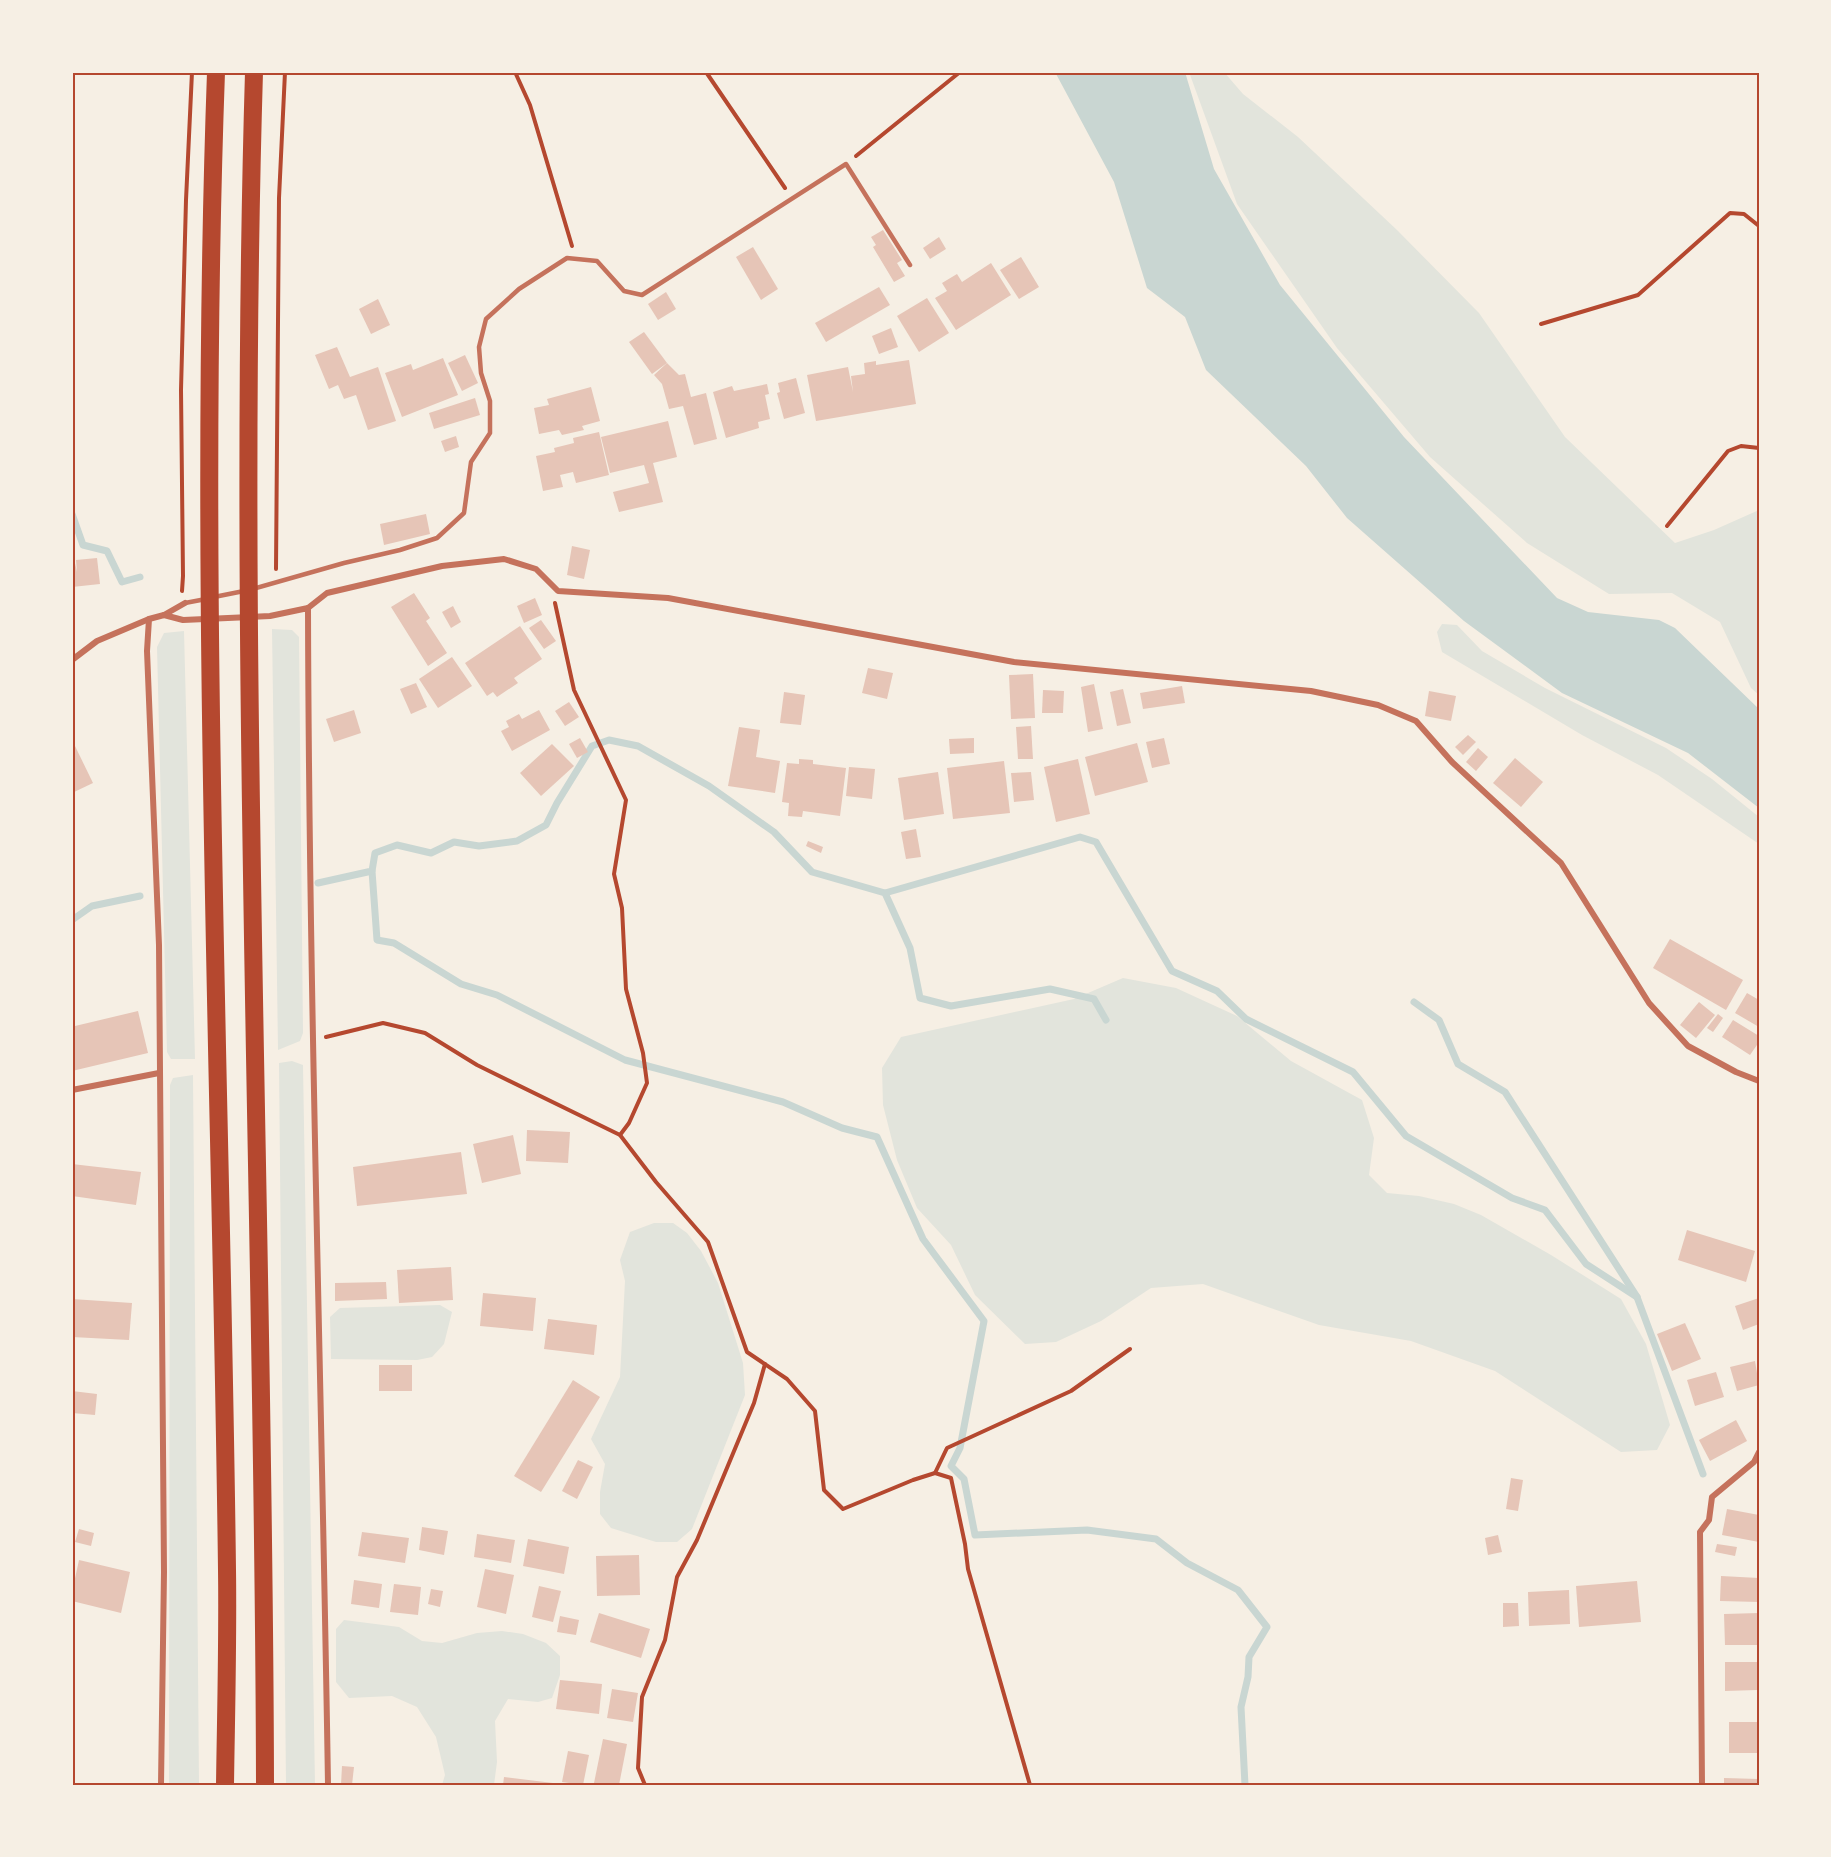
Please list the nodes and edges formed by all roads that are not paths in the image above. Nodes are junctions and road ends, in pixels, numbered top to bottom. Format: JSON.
{"nodes":[{"id":1,"x":216,"y":72,"type":"edge"},
{"id":2,"x":254,"y":72,"type":"edge"},
{"id":3,"x":910,"y":265,"type":"dead end"},
{"id":4,"x":183,"y":605,"type":"joint"},
{"id":5,"x":308,"y":608,"type":"junction"},
{"id":6,"x":164,"y":615,"type":"junction"},
{"id":7,"x":149,"y":619,"type":"junction"},
{"id":8,"x":72,"y":660,"type":"edge"},
{"id":9,"x":159,"y":1073,"type":"junction"},
{"id":10,"x":1759,"y":1081,"type":"edge"},
{"id":11,"x":72,"y":1090,"type":"edge"},
{"id":12,"x":1759,"y":1452,"type":"edge"},
{"id":13,"x":161,"y":1785,"type":"edge"},
{"id":14,"x":225,"y":1785,"type":"edge"},
{"id":15,"x":265,"y":1785,"type":"edge"},
{"id":16,"x":328,"y":1785,"type":"edge"},
{"id":17,"x":1701,"y":1785,"type":"edge"}],
"edges":[{"from":1,"to":14,"type":"highway"},
{"from":2,"to":15,"type":"highway"},
{"from":3,"to":4,"type":"lane"},
{"from":4,"to":6,"type":"street"},
{"from":5,"to":6,"type":"street"},
{"from":5,"to":10,"type":"street"},
{"from":5,"to":16,"type":"street"},
{"from":6,"to":7,"type":"street"},
{"from":7,"to":8,"type":"street"},
{"from":7,"to":9,"type":"street"},
{"from":9,"to":11,"type":"street"},
{"from":9,"to":13,"type":"street"},
{"from":12,"to":17,"type":"street"}]}
